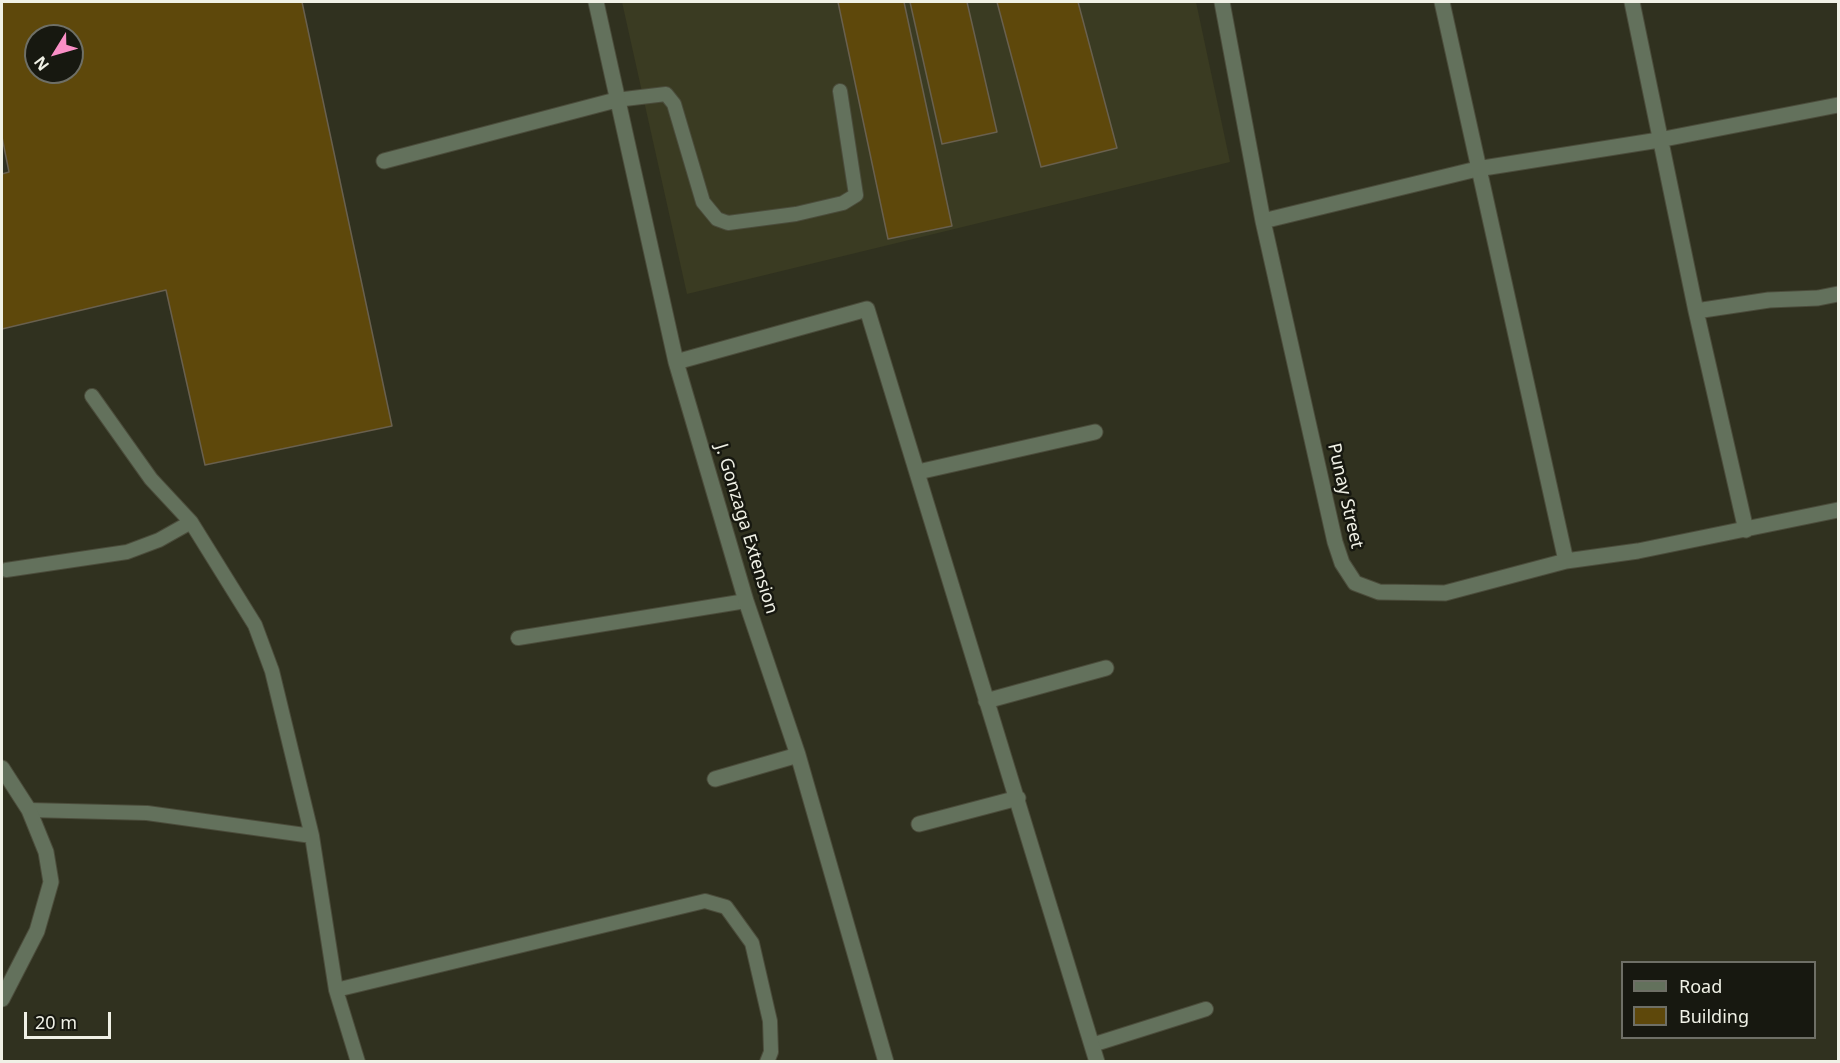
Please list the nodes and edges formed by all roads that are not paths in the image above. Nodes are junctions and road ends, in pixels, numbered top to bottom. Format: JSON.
{"nodes":[{"id":1,"x":596,"y":2,"type":"edge"},
{"id":2,"x":1222,"y":2,"type":"edge"},
{"id":3,"x":1442,"y":2,"type":"edge"},
{"id":4,"x":1632,"y":2,"type":"edge"},
{"id":5,"x":840,"y":91,"type":"dead end"},
{"id":6,"x":616,"y":99,"type":"junction"},
{"id":7,"x":1839,"y":105,"type":"edge"},
{"id":8,"x":1659,"y":140,"type":"junction"},
{"id":9,"x":384,"y":161,"type":"dead end"},
{"id":10,"x":1478,"y":169,"type":"junction"},
{"id":11,"x":1263,"y":221,"type":"junction"},
{"id":12,"x":1839,"y":294,"type":"edge"},
{"id":13,"x":1696,"y":311,"type":"junction"},
{"id":14,"x":676,"y":362,"type":"junction"},
{"id":15,"x":92,"y":396,"type":"dead end"},
{"id":16,"x":1095,"y":432,"type":"dead end"},
{"id":17,"x":918,"y":472,"type":"junction"},
{"id":18,"x":1839,"y":510,"type":"edge"},
{"id":19,"x":191,"y":522,"type":"junction"},
{"id":20,"x":1746,"y":530,"type":"junction"},
{"id":21,"x":1566,"y":561,"type":"junction"},
{"id":22,"x":6,"y":570,"type":"dead end"},
{"id":23,"x":746,"y":601,"type":"junction"},
{"id":24,"x":518,"y":638,"type":"dead end"},
{"id":25,"x":1106,"y":668,"type":"dead end"},
{"id":26,"x":986,"y":701,"type":"junction"},
{"id":27,"x":798,"y":755,"type":"junction"},
{"id":28,"x":2,"y":768,"type":"edge"},
{"id":29,"x":715,"y":779,"type":"dead end"},
{"id":30,"x":1018,"y":798,"type":"junction"},
{"id":31,"x":28,"y":810,"type":"junction"},
{"id":32,"x":920,"y":824,"type":"dead end"},
{"id":33,"x":312,"y":836,"type":"junction"},
{"id":34,"x":336,"y":990,"type":"junction"},
{"id":35,"x":2,"y":999,"type":"edge"},
{"id":36,"x":1206,"y":1009,"type":"dead end"},
{"id":37,"x":1092,"y":1045,"type":"junction"},
{"id":38,"x":358,"y":1062,"type":"edge"},
{"id":39,"x":767,"y":1062,"type":"edge"},
{"id":40,"x":886,"y":1062,"type":"edge"},
{"id":41,"x":1097,"y":1062,"type":"edge"}],
"edges":[{"from":1,"to":6,"type":"street","name":"J. Gonzaga Extension"},
{"from":2,"to":11,"type":"street","name":"Punay Street"},
{"from":3,"to":10,"type":"street"},
{"from":4,"to":8,"type":"street"},
{"from":5,"to":6,"type":"lane"},
{"from":6,"to":9,"type":"street"},
{"from":6,"to":14,"type":"street","name":"J. Gonzaga Extension"},
{"from":7,"to":8,"type":"street"},
{"from":8,"to":10,"type":"street"},
{"from":8,"to":13,"type":"street"},
{"from":10,"to":11,"type":"street"},
{"from":10,"to":21,"type":"street"},
{"from":11,"to":21,"type":"street","name":"Punay Street"},
{"from":12,"to":13,"type":"street"},
{"from":13,"to":20,"type":"street"},
{"from":14,"to":17,"type":"street"},
{"from":14,"to":23,"type":"street","name":"J. Gonzaga Extension"},
{"from":15,"to":19,"type":"lane"},
{"from":16,"to":17,"type":"street"},
{"from":17,"to":26,"type":"street"},
{"from":18,"to":20,"type":"street","name":"Punay Street"},
{"from":19,"to":22,"type":"lane"},
{"from":19,"to":33,"type":"lane"},
{"from":20,"to":21,"type":"street","name":"Punay Street"},
{"from":23,"to":24,"type":"lane"},
{"from":23,"to":27,"type":"street","name":"J. Gonzaga Extension"},
{"from":25,"to":26,"type":"street"},
{"from":26,"to":30,"type":"street"},
{"from":27,"to":29,"type":"street"},
{"from":27,"to":40,"type":"street","name":"J. Gonzaga Extension"},
{"from":28,"to":31,"type":"street"},
{"from":30,"to":32,"type":"street"},
{"from":30,"to":37,"type":"street"},
{"from":31,"to":33,"type":"lane"},
{"from":31,"to":35,"type":"street"},
{"from":33,"to":34,"type":"lane"},
{"from":34,"to":38,"type":"lane"},
{"from":34,"to":39,"type":"lane"},
{"from":36,"to":37,"type":"lane"},
{"from":37,"to":41,"type":"street"}]}
